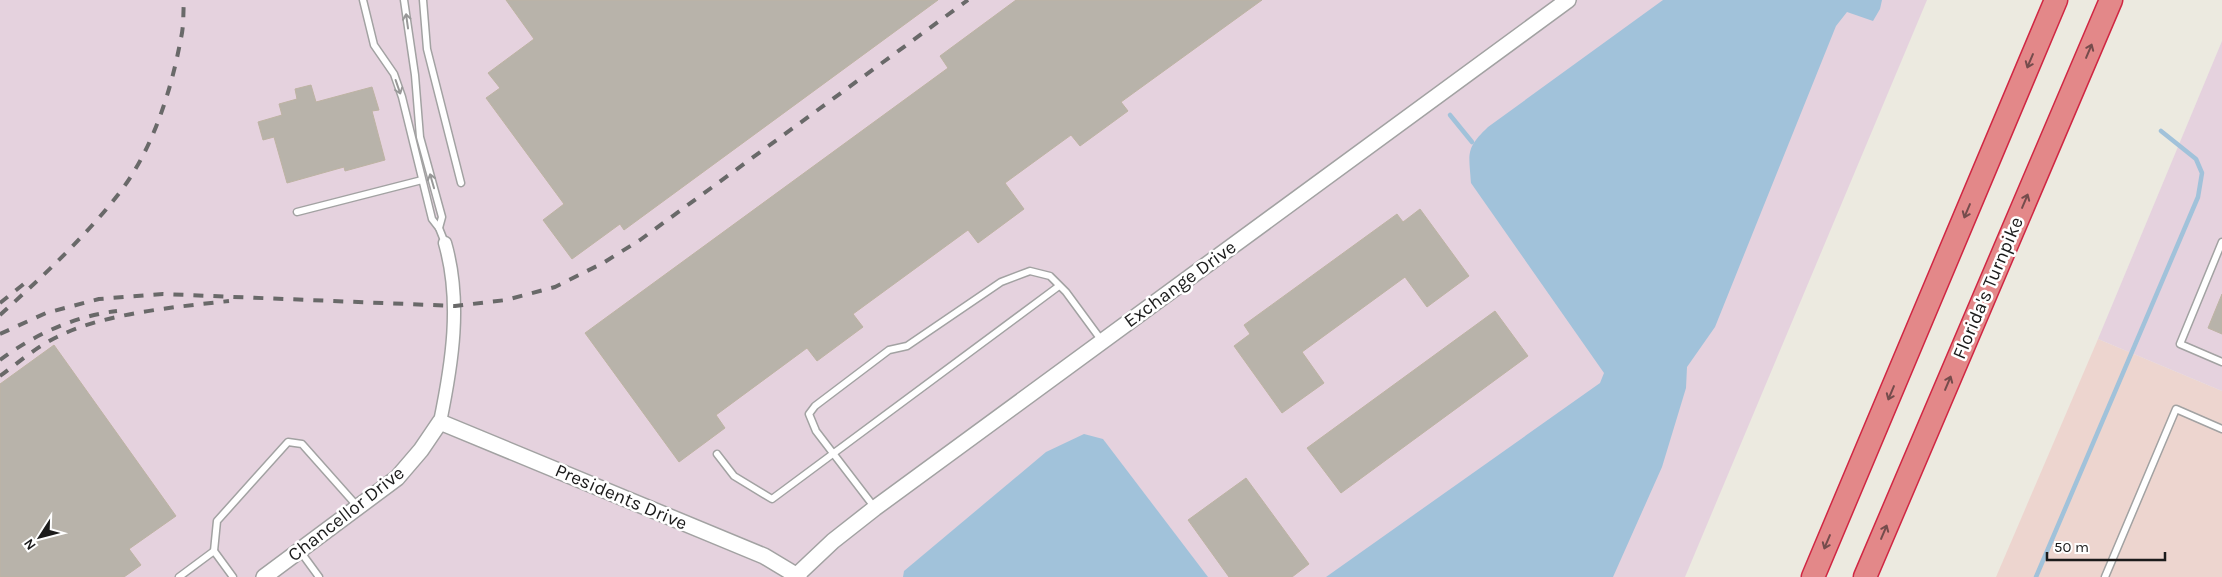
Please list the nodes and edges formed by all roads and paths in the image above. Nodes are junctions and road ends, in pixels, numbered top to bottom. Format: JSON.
{"nodes":[{"id":1,"x":363,"y":0,"type":"edge"},
{"id":2,"x":404,"y":0,"type":"edge"},
{"id":3,"x":423,"y":0,"type":"edge"},
{"id":4,"x":1568,"y":0,"type":"edge"},
{"id":5,"x":2056,"y":0,"type":"edge"},
{"id":6,"x":2110,"y":0,"type":"edge"},
{"id":7,"x":422,"y":180,"type":"junction"},
{"id":8,"x":461,"y":183,"type":"dead end"},
{"id":9,"x":297,"y":212,"type":"dead end"},
{"id":10,"x":439,"y":228,"type":"junction"},
{"id":11,"x":2222,"y":242,"type":"edge"},
{"id":12,"x":445,"y":243,"type":"joint"},
{"id":13,"x":1059,"y":286,"type":"junction"},
{"id":14,"x":1102,"y":341,"type":"junction"},
{"id":15,"x":2222,"y":362,"type":"edge"},
{"id":16,"x":440,"y":422,"type":"junction"},
{"id":17,"x":2222,"y":429,"type":"edge"},
{"id":18,"x":718,"y":454,"type":"dead end"},
{"id":19,"x":834,"y":454,"type":"junction"},
{"id":20,"x":359,"y":508,"type":"junction"},
{"id":21,"x":875,"y":508,"type":"junction"},
{"id":22,"x":214,"y":551,"type":"junction"},
{"id":23,"x":300,"y":551,"type":"junction"},
{"id":24,"x":798,"y":576,"type":"edge"},
{"id":25,"x":179,"y":577,"type":"edge"},
{"id":26,"x":233,"y":577,"type":"edge"},
{"id":27,"x":264,"y":577,"type":"edge"},
{"id":28,"x":318,"y":577,"type":"edge"},
{"id":29,"x":1813,"y":577,"type":"edge"},
{"id":30,"x":1865,"y":577,"type":"edge"},
{"id":31,"x":2105,"y":577,"type":"edge"}],
"edges":[{"from":1,"to":7,"type":"lane","one_way":true},
{"from":10,"to":2,"type":"lane","one_way":true},
{"from":3,"to":8,"type":"lane"},
{"from":4,"to":14,"type":"street","name":"Exchange Drive"},
{"from":5,"to":29,"type":"highway","one_way":true},
{"from":30,"to":6,"type":"highway","name":"Florida's Turnpike","one_way":true},
{"from":7,"to":9,"type":"lane"},
{"from":7,"to":10,"type":"lane"},
{"from":10,"to":12,"type":"lane"},
{"from":11,"to":15,"type":"lane"},
{"from":12,"to":16,"type":"street","name":"Chancellor Drive"},
{"from":13,"to":14,"type":"lane"},
{"from":13,"to":19,"type":"lane"},
{"from":13,"to":19,"type":"lane"},
{"from":14,"to":21,"type":"street","name":"Exchange Drive"},
{"from":16,"to":20,"type":"street","name":"Chancellor Drive"},
{"from":16,"to":24,"type":"street","name":"Presidents Drive"},
{"from":17,"to":31,"type":"lane"},
{"from":18,"to":19,"type":"lane"},
{"from":19,"to":21,"type":"lane"},
{"from":20,"to":22,"type":"lane"},
{"from":20,"to":23,"type":"street","name":"Chancellor Drive"},
{"from":21,"to":24,"type":"street","name":"Exchange Drive"},
{"from":22,"to":25,"type":"lane"},
{"from":22,"to":26,"type":"lane"},
{"from":23,"to":27,"type":"street","name":"Chancellor Drive"},
{"from":23,"to":28,"type":"lane"}]}
